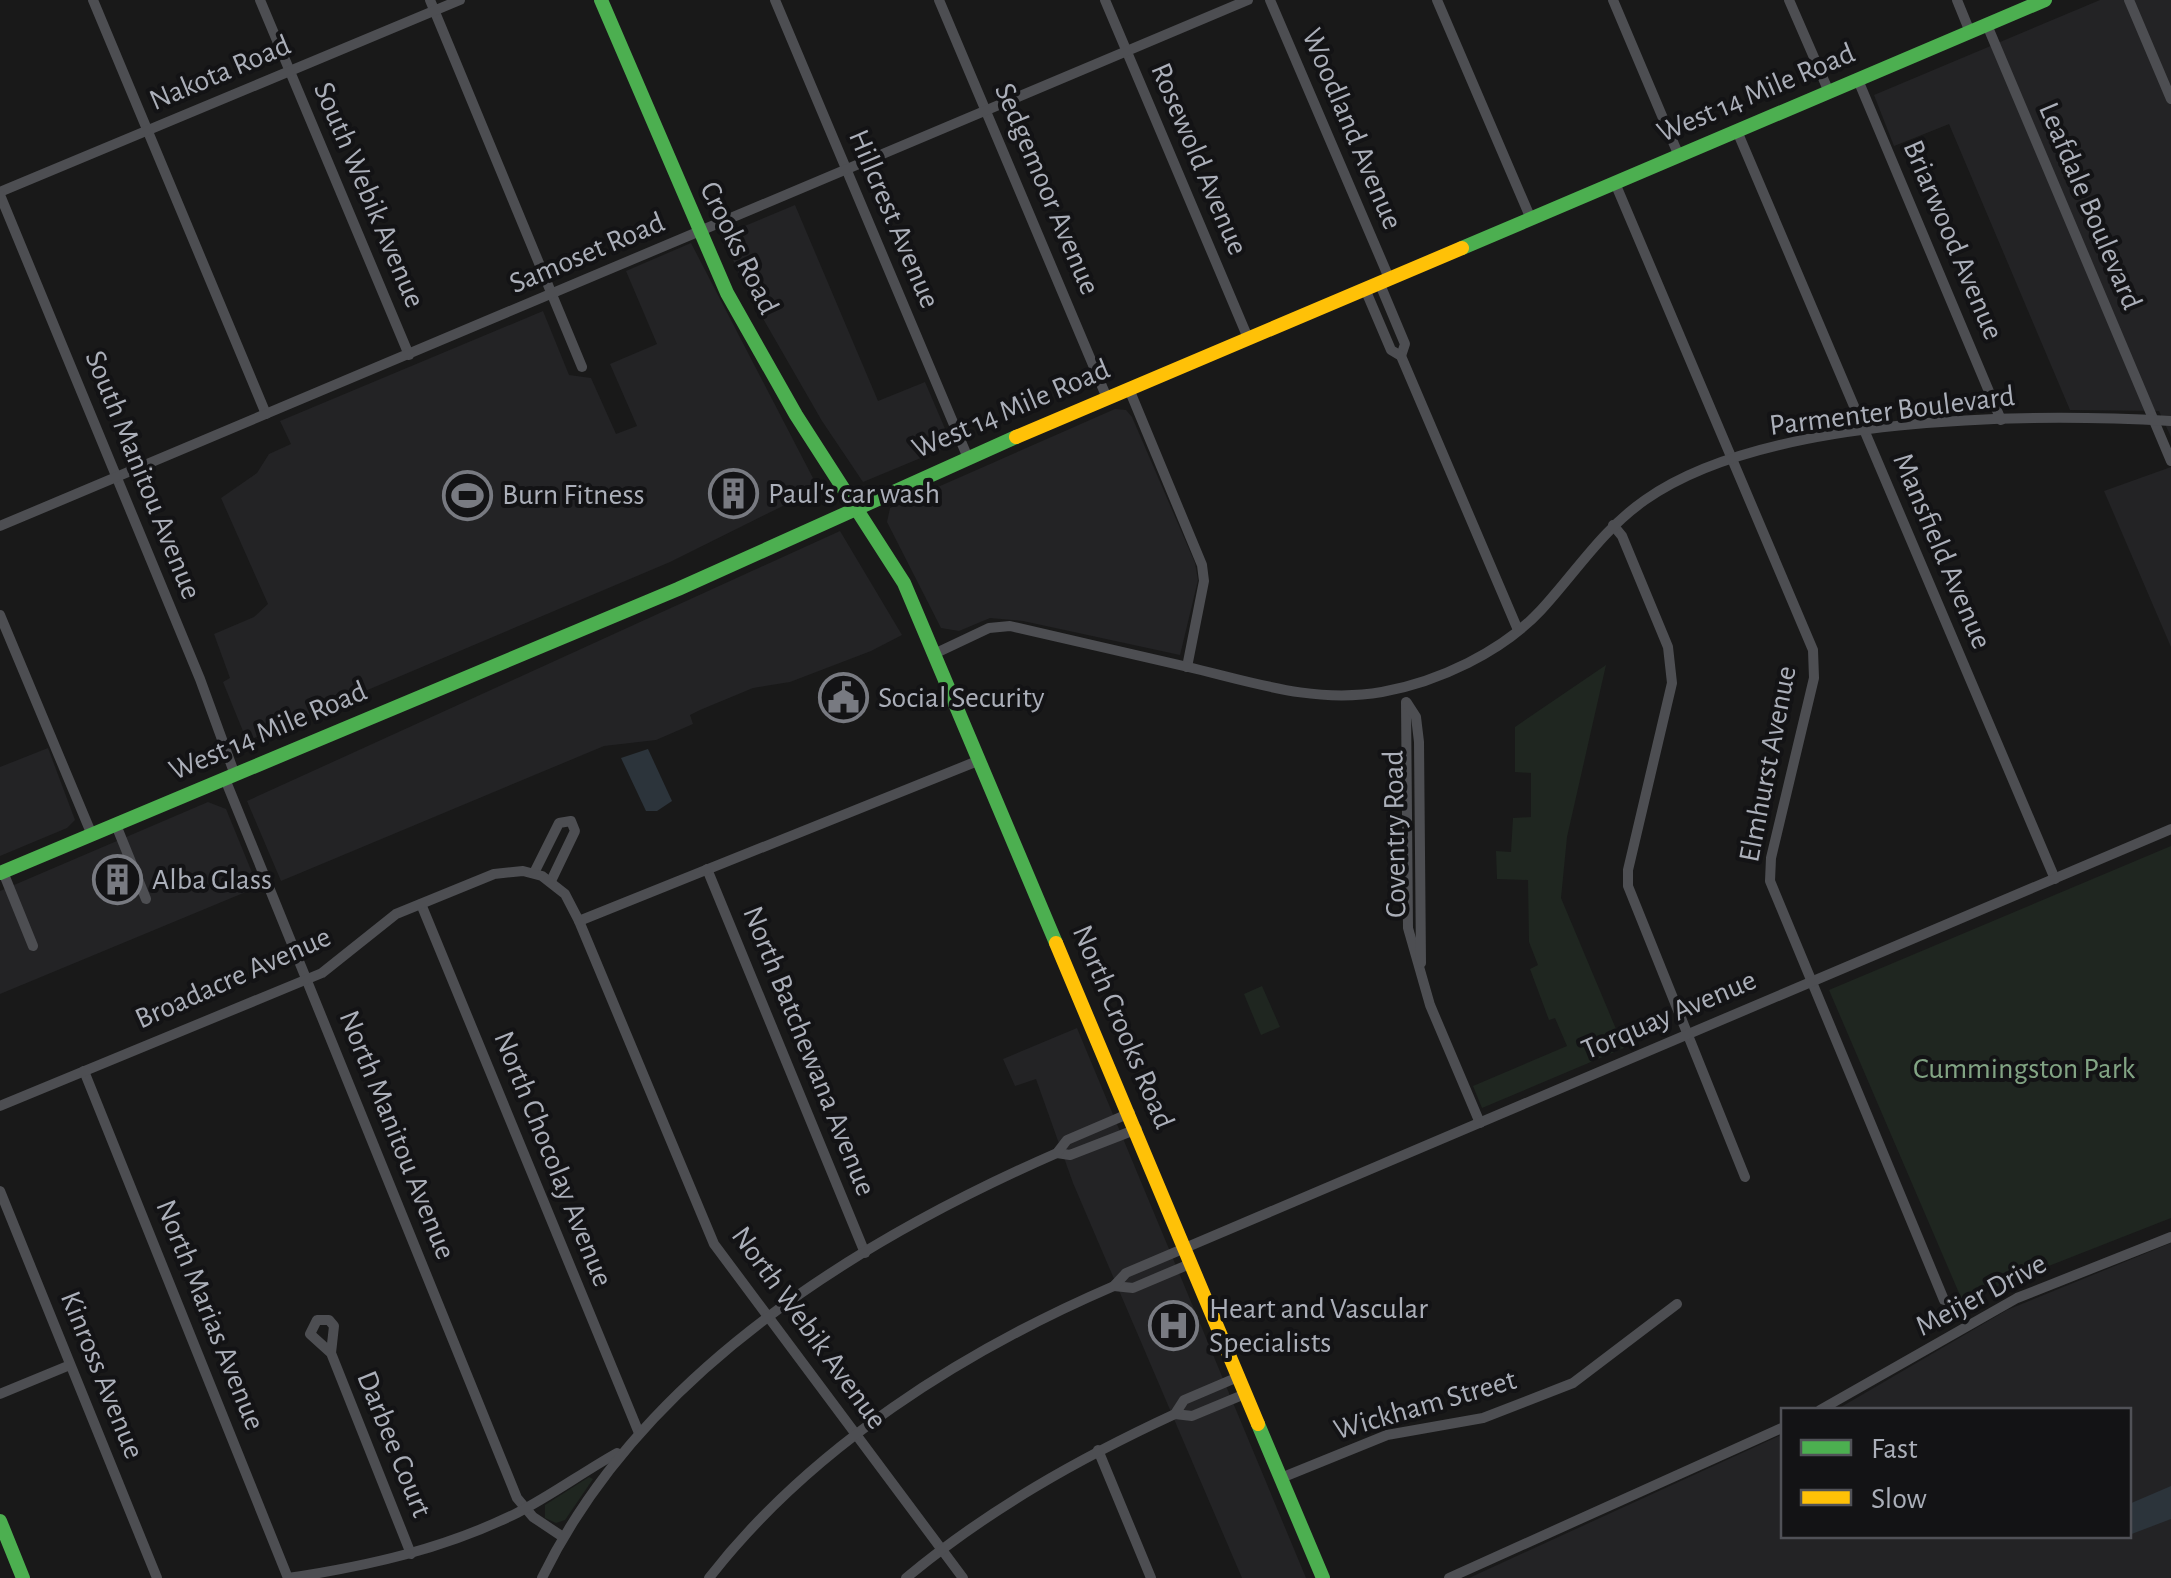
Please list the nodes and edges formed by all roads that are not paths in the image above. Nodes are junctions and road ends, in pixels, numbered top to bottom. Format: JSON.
{"nodes":[{"id":1,"x":93,"y":0,"type":"edge"},
{"id":2,"x":260,"y":0,"type":"edge"},
{"id":3,"x":460,"y":0,"type":"edge"},
{"id":4,"x":601,"y":0,"type":"edge"},
{"id":5,"x":775,"y":0,"type":"edge"},
{"id":6,"x":939,"y":0,"type":"edge"},
{"id":7,"x":1105,"y":0,"type":"edge"},
{"id":8,"x":1248,"y":0,"type":"edge"},
{"id":9,"x":1270,"y":0,"type":"edge"},
{"id":10,"x":1438,"y":0,"type":"edge"},
{"id":11,"x":1613,"y":0,"type":"edge"},
{"id":12,"x":1790,"y":0,"type":"edge"},
{"id":13,"x":1957,"y":0,"type":"edge"},
{"id":14,"x":2045,"y":0,"type":"edge"},
{"id":15,"x":2129,"y":0,"type":"edge"},
{"id":16,"x":432,"y":6,"type":"edge"},
{"id":17,"x":1987,"y":25,"type":"junction"},
{"id":18,"x":1970,"y":32,"type":"junction"},
{"id":19,"x":1126,"y":51,"type":"junction"},
{"id":20,"x":290,"y":71,"type":"junction"},
{"id":21,"x":1858,"y":80,"type":"junction"},
{"id":22,"x":1829,"y":92,"type":"junction"},
{"id":23,"x":2171,"y":99,"type":"edge"},
{"id":24,"x":986,"y":110,"type":"junction"},
{"id":25,"x":148,"y":130,"type":"junction"},
{"id":26,"x":1737,"y":131,"type":"junction"},
{"id":27,"x":1679,"y":156,"type":"junction"},
{"id":28,"x":847,"y":170,"type":"junction"},
{"id":29,"x":1614,"y":183,"type":"junction"},
{"id":30,"x":0,"y":194,"type":"edge"},
{"id":31,"x":1532,"y":219,"type":"junction"},
{"id":32,"x":699,"y":233,"type":"junction"},
{"id":33,"x":1378,"y":283,"type":"junction"},
{"id":34,"x":553,"y":295,"type":"junction"},
{"id":35,"x":1248,"y":338,"type":"junction"},
{"id":36,"x":409,"y":355,"type":"junction"},
{"id":37,"x":582,"y":367,"type":"dead end"},
{"id":38,"x":1129,"y":389,"type":"junction"},
{"id":39,"x":1107,"y":398,"type":"junction"},
{"id":40,"x":266,"y":414,"type":"junction"},
{"id":41,"x":2000,"y":420,"type":"junction"},
{"id":42,"x":2154,"y":420,"type":"junction"},
{"id":43,"x":2171,"y":421,"type":"edge"},
{"id":44,"x":1865,"y":433,"type":"junction"},
{"id":45,"x":968,"y":458,"type":"junction"},
{"id":46,"x":1733,"y":459,"type":"junction"},
{"id":47,"x":2171,"y":461,"type":"edge"},
{"id":48,"x":118,"y":477,"type":"junction"},
{"id":49,"x":856,"y":505,"type":"junction"},
{"id":50,"x":0,"y":526,"type":"edge"},
{"id":51,"x":1613,"y":526,"type":"junction"},
{"id":52,"x":0,"y":614,"type":"edge"},
{"id":53,"x":1518,"y":630,"type":"junction"},
{"id":54,"x":934,"y":654,"type":"junction"},
{"id":55,"x":1187,"y":667,"type":"junction"},
{"id":56,"x":1402,"y":688,"type":"junction"},
{"id":57,"x":980,"y":760,"type":"junction"},
{"id":58,"x":230,"y":777,"type":"junction"},
{"id":59,"x":116,"y":825,"type":"junction"},
{"id":60,"x":2171,"y":829,"type":"edge"},
{"id":61,"x":92,"y":835,"type":"junction"},
{"id":62,"x":707,"y":869,"type":"junction"},
{"id":63,"x":1,"y":873,"type":"edge"},
{"id":64,"x":534,"y":873,"type":"junction"},
{"id":65,"x":2055,"y":879,"type":"junction"},
{"id":66,"x":551,"y":881,"type":"junction"},
{"id":67,"x":146,"y":899,"type":"dead end"},
{"id":68,"x":420,"y":904,"type":"junction"},
{"id":69,"x":579,"y":921,"type":"junction"},
{"id":70,"x":33,"y":946,"type":"dead end"},
{"id":71,"x":307,"y":978,"type":"junction"},
{"id":72,"x":1811,"y":983,"type":"junction"},
{"id":73,"x":1688,"y":1034,"type":"junction"},
{"id":74,"x":84,"y":1070,"type":"junction"},
{"id":75,"x":0,"y":1106,"type":"edge"},
{"id":76,"x":1130,"y":1113,"type":"junction"},
{"id":77,"x":1480,"y":1123,"type":"junction"},
{"id":78,"x":1137,"y":1129,"type":"junction"},
{"id":79,"x":1057,"y":1153,"type":"junction"},
{"id":80,"x":1745,"y":1177,"type":"dead end"},
{"id":81,"x":0,"y":1192,"type":"edge"},
{"id":82,"x":2171,"y":1237,"type":"edge"},
{"id":83,"x":1186,"y":1247,"type":"junction"},
{"id":84,"x":865,"y":1252,"type":"junction"},
{"id":85,"x":1192,"y":1263,"type":"junction"},
{"id":86,"x":1114,"y":1286,"type":"junction"},
{"id":87,"x":1944,"y":1300,"type":"dead end"},
{"id":88,"x":1677,"y":1304,"type":"dead end"},
{"id":89,"x":770,"y":1319,"type":"junction"},
{"id":90,"x":330,"y":1353,"type":"dead end"},
{"id":91,"x":70,"y":1365,"type":"junction"},
{"id":92,"x":1238,"y":1378,"type":"junction"},
{"id":93,"x":0,"y":1394,"type":"edge"},
{"id":94,"x":1245,"y":1394,"type":"junction"},
{"id":95,"x":1824,"y":1408,"type":"edge"},
{"id":96,"x":1175,"y":1414,"type":"junction"},
{"id":97,"x":1781,"y":1428,"type":"edge"},
{"id":98,"x":639,"y":1433,"type":"junction"},
{"id":99,"x":857,"y":1436,"type":"junction"},
{"id":100,"x":622,"y":1450,"type":"junction"},
{"id":101,"x":1098,"y":1450,"type":"junction"},
{"id":102,"x":1281,"y":1478,"type":"junction"},
{"id":103,"x":524,"y":1508,"type":"junction"},
{"id":104,"x":0,"y":1522,"type":"edge"},
{"id":105,"x":563,"y":1537,"type":"junction"},
{"id":106,"x":942,"y":1549,"type":"junction"},
{"id":107,"x":411,"y":1554,"type":"junction"},
{"id":108,"x":23,"y":1578,"type":"edge"},
{"id":109,"x":157,"y":1578,"type":"edge"},
{"id":110,"x":288,"y":1578,"type":"edge"},
{"id":111,"x":542,"y":1578,"type":"edge"},
{"id":112,"x":709,"y":1578,"type":"edge"},
{"id":113,"x":906,"y":1578,"type":"edge"},
{"id":114,"x":963,"y":1578,"type":"edge"},
{"id":115,"x":1151,"y":1578,"type":"edge"},
{"id":116,"x":1323,"y":1578,"type":"edge"},
{"id":117,"x":1449,"y":1578,"type":"edge"}],
"edges":[{"from":1,"to":25,"type":"street"},
{"from":2,"to":20,"type":"street","name":"South Webik Avenue"},
{"from":3,"to":16,"type":"street","name":"Nakota Road"},
{"from":4,"to":32,"type":"main road","name":"Crooks Road"},
{"from":5,"to":28,"type":"street","name":"Hillcrest Avenue"},
{"from":6,"to":24,"type":"street","name":"Sedgemoor Avenue"},
{"from":7,"to":19,"type":"street","name":"Rosewold Avenue"},
{"from":8,"to":19,"type":"street","name":"Samoset Road"},
{"from":9,"to":33,"type":"street","name":"Woodland Avenue"},
{"from":10,"to":31,"type":"street"},
{"from":11,"to":27,"type":"street"},
{"from":12,"to":22,"type":"street"},
{"from":13,"to":18,"type":"street"},
{"from":14,"to":17,"type":"main road","name":"West 14 Mile Road"},
{"from":15,"to":23,"type":"street"},
{"from":16,"to":20,"type":"street","name":"Nakota Road"},
{"from":16,"to":34,"type":"street"},
{"from":17,"to":18,"type":"main road","name":"West 14 Mile Road"},
{"from":17,"to":42,"type":"street","name":"Leafdale Boulevard"},
{"from":18,"to":21,"type":"main road","name":"West 14 Mile Road"},
{"from":19,"to":24,"type":"street","name":"Samoset Road"},
{"from":19,"to":35,"type":"street","name":"Rosewold Avenue"},
{"from":20,"to":25,"type":"street","name":"Nakota Road"},
{"from":20,"to":36,"type":"street","name":"South Webik Avenue"},
{"from":21,"to":22,"type":"main road","name":"West 14 Mile Road"},
{"from":21,"to":41,"type":"street","name":"Briarwood Avenue"},
{"from":22,"to":26,"type":"main road","name":"West 14 Mile Road"},
{"from":24,"to":28,"type":"street","name":"Samoset Road"},
{"from":24,"to":39,"type":"street","name":"Sedgemoor Avenue"},
{"from":25,"to":30,"type":"street","name":"Nakota Road"},
{"from":25,"to":40,"type":"street"},
{"from":26,"to":27,"type":"main road","name":"West 14 Mile Road"},
{"from":26,"to":44,"type":"street","name":"Mansfield Avenue"},
{"from":27,"to":29,"type":"main road","name":"West 14 Mile Road"},
{"from":28,"to":32,"type":"street","name":"Samoset Road"},
{"from":28,"to":45,"type":"street","name":"Hillcrest Avenue"},
{"from":29,"to":31,"type":"main road","name":"West 14 Mile Road"},
{"from":29,"to":46,"type":"street","name":"Elmhurst Avenue"},
{"from":30,"to":48,"type":"street","name":"South Manitou Avenue"},
{"from":31,"to":33,"type":"main road","name":"West 14 Mile Road"},
{"from":32,"to":34,"type":"street","name":"Samoset Road"},
{"from":32,"to":49,"type":"main road","name":"Crooks Road"},
{"from":33,"to":35,"type":"main road","name":"West 14 Mile Road"},
{"from":33,"to":53,"type":"street","name":"Woodland Avenue"},
{"from":34,"to":36,"type":"street","name":"Samoset Road"},
{"from":34,"to":37,"type":"street"},
{"from":35,"to":38,"type":"main road","name":"West 14 Mile Road"},
{"from":36,"to":40,"type":"street","name":"Samoset Road"},
{"from":38,"to":39,"type":"main road","name":"West 14 Mile Road"},
{"from":38,"to":55,"type":"street"},
{"from":39,"to":45,"type":"main road","name":"West 14 Mile Road"},
{"from":40,"to":48,"type":"street","name":"Samoset Road"},
{"from":41,"to":42,"type":"street","name":"Parmenter Boulevard"},
{"from":41,"to":44,"type":"street","name":"Parmenter Boulevard"},
{"from":42,"to":43,"type":"street","name":"Parmenter Boulevard"},
{"from":42,"to":47,"type":"street","name":"Leafdale Boulevard"},
{"from":44,"to":46,"type":"street","name":"Parmenter Boulevard"},
{"from":44,"to":65,"type":"street","name":"Mansfield Avenue"},
{"from":45,"to":49,"type":"main road","name":"West 14 Mile Road"},
{"from":46,"to":51,"type":"street","name":"Parmenter Boulevard"},
{"from":46,"to":72,"type":"street","name":"Elmhurst Avenue"},
{"from":48,"to":50,"type":"street","name":"Samoset Road"},
{"from":48,"to":58,"type":"street","name":"South Manitou Avenue"},
{"from":49,"to":54,"type":"main road","name":"North Crooks Road"},
{"from":49,"to":58,"type":"main road","name":"West 14 Mile Road"},
{"from":51,"to":53,"type":"street","name":"Parmenter Boulevard"},
{"from":51,"to":73,"type":"street"},
{"from":52,"to":61,"type":"street"},
{"from":53,"to":56,"type":"street","name":"Parmenter Boulevard"},
{"from":54,"to":55,"type":"street","name":"Parmenter Boulevard"},
{"from":54,"to":57,"type":"main road","name":"North Crooks Road"},
{"from":55,"to":56,"type":"street","name":"Parmenter Boulevard"},
{"from":56,"to":77,"type":"street","name":"Coventry Road"},
{"from":57,"to":62,"type":"street"},
{"from":57,"to":76,"type":"main road","name":"North Crooks Road"},
{"from":58,"to":59,"type":"main road","name":"West 14 Mile Road"},
{"from":58,"to":71,"type":"street","name":"North Manitou Avenue"},
{"from":59,"to":61,"type":"main road","name":"West 14 Mile Road"},
{"from":59,"to":67,"type":"street"},
{"from":60,"to":65,"type":"street","name":"Torquay Avenue"},
{"from":61,"to":63,"type":"main road","name":"West 14 Mile Road"},
{"from":62,"to":69,"type":"street"},
{"from":62,"to":84,"type":"street","name":"North Batchewana Avenue"},
{"from":63,"to":70,"type":"street"},
{"from":64,"to":66,"type":"street"},
{"from":64,"to":66,"type":"street"},
{"from":64,"to":68,"type":"street","name":"Broadacre Avenue"},
{"from":65,"to":72,"type":"street","name":"Torquay Avenue"},
{"from":66,"to":69,"type":"street"},
{"from":68,"to":71,"type":"street","name":"Broadacre Avenue"},
{"from":68,"to":98,"type":"street","name":"North Chocolay Avenue"},
{"from":69,"to":89,"type":"street","name":"North Webik Avenue"},
{"from":71,"to":74,"type":"street","name":"Broadacre Avenue"},
{"from":71,"to":103,"type":"street","name":"North Manitou Avenue"},
{"from":72,"to":73,"type":"street","name":"Torquay Avenue"},
{"from":72,"to":87,"type":"street","name":"Elmhurst Avenue"},
{"from":73,"to":77,"type":"street","name":"Torquay Avenue"},
{"from":73,"to":80,"type":"street"},
{"from":74,"to":75,"type":"street","name":"Broadacre Avenue"},
{"from":74,"to":110,"type":"street","name":"North Marias Avenue"},
{"from":76,"to":78,"type":"main road","name":"North Crooks Road"},
{"from":76,"to":79,"type":"street"},
{"from":77,"to":83,"type":"street","name":"Torquay Avenue"},
{"from":78,"to":79,"type":"street"},
{"from":78,"to":83,"type":"main road","name":"North Crooks Road"},
{"from":79,"to":84,"type":"street"},
{"from":81,"to":91,"type":"street","name":"Kinross Avenue"},
{"from":82,"to":95,"type":"street","name":"Meijer Drive"},
{"from":83,"to":85,"type":"main road","name":"North Crooks Road"},
{"from":83,"to":86,"type":"street","name":"Torquay Avenue"},
{"from":84,"to":89,"type":"street"},
{"from":85,"to":86,"type":"street"},
{"from":85,"to":92,"type":"main road","name":"North Crooks Road"},
{"from":86,"to":99,"type":"street"},
{"from":88,"to":102,"type":"street","name":"Wickham Street"},
{"from":89,"to":98,"type":"street"},
{"from":89,"to":99,"type":"street","name":"North Webik Avenue"},
{"from":90,"to":107,"type":"street","name":"Darbee Court"},
{"from":91,"to":93,"type":"street"},
{"from":91,"to":109,"type":"street","name":"Kinross Avenue"},
{"from":92,"to":94,"type":"main road","name":"North Crooks Road"},
{"from":92,"to":96,"type":"street"},
{"from":94,"to":96,"type":"street"},
{"from":94,"to":102,"type":"main road","name":"North Crooks Road"},
{"from":96,"to":101,"type":"street"},
{"from":97,"to":117,"type":"street"},
{"from":98,"to":100,"type":"street"},
{"from":99,"to":106,"type":"street","name":"North Webik Avenue"},
{"from":99,"to":112,"type":"street"},
{"from":100,"to":103,"type":"street"},
{"from":100,"to":105,"type":"street"},
{"from":101,"to":106,"type":"street"},
{"from":101,"to":115,"type":"street"},
{"from":102,"to":116,"type":"main road","name":"North Crooks Road"},
{"from":103,"to":105,"type":"street"},
{"from":103,"to":107,"type":"street"},
{"from":104,"to":108,"type":"main road"},
{"from":105,"to":111,"type":"street"},
{"from":106,"to":113,"type":"street"},
{"from":106,"to":114,"type":"street","name":"North Webik Avenue"},
{"from":107,"to":110,"type":"street"}]}
